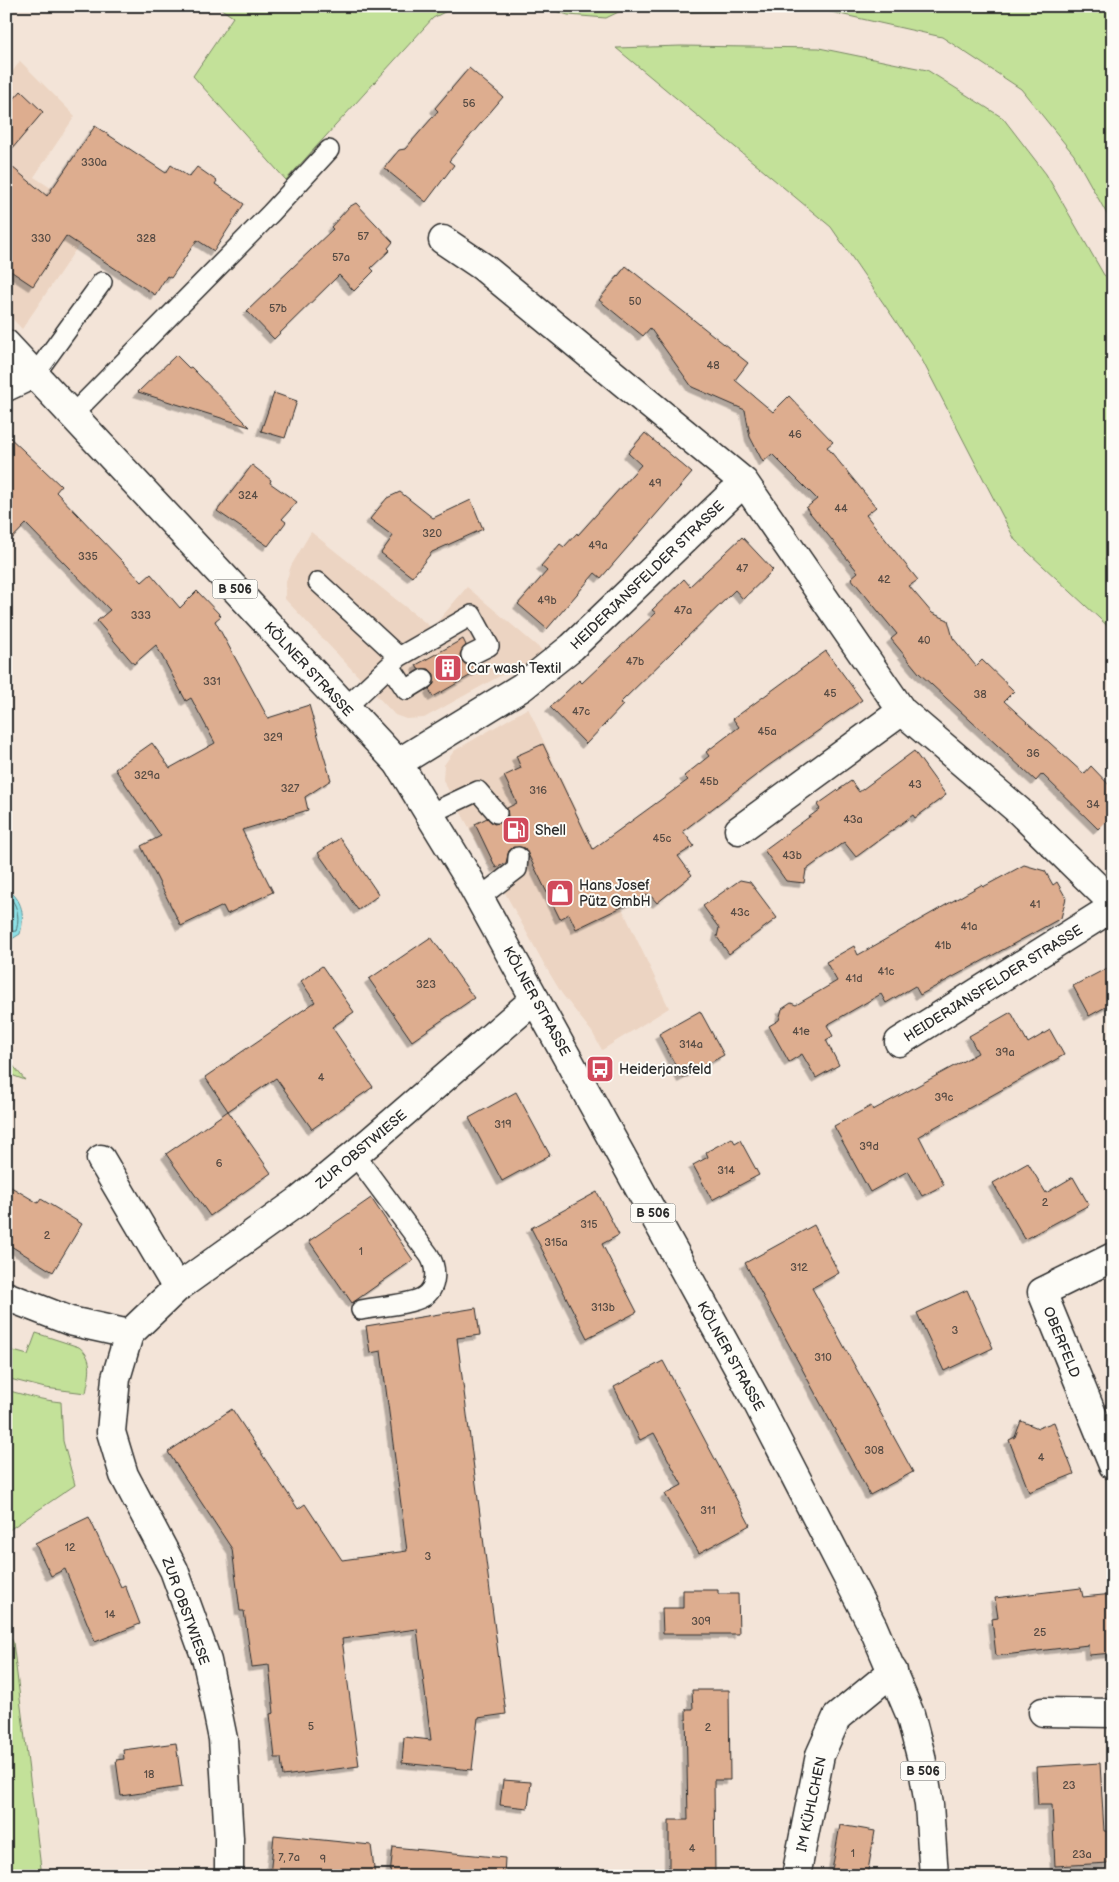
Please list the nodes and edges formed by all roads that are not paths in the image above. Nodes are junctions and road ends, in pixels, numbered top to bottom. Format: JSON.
{"nodes":[{"id":1,"x":329,"y":150,"type":"dead end"},
{"id":2,"x":443,"y":240,"type":"dead end"},
{"id":3,"x":102,"y":282,"type":"dead end"},
{"id":4,"x":6,"y":344,"type":"edge"},
{"id":5,"x":36,"y":373,"type":"junction"},
{"id":6,"x":6,"y":387,"type":"edge"},
{"id":7,"x":73,"y":414,"type":"junction"},
{"id":8,"x":744,"y":482,"type":"junction"},
{"id":9,"x":318,"y":582,"type":"dead end"},
{"id":10,"x":471,"y":655,"type":"dead end"},
{"id":11,"x":394,"y":662,"type":"junction"},
{"id":12,"x":424,"y":680,"type":"dead end"},
{"id":13,"x":345,"y":708,"type":"junction"},
{"id":14,"x":902,"y":711,"type":"junction"},
{"id":15,"x":398,"y":763,"type":"junction"},
{"id":16,"x":497,"y":813,"type":"dead end"},
{"id":17,"x":429,"y":814,"type":"junction"},
{"id":18,"x":739,"y":830,"type":"dead end"},
{"id":19,"x":518,"y":857,"type":"dead end"},
{"id":20,"x":479,"y":898,"type":"junction"},
{"id":21,"x":1113,"y":903,"type":"edge"},
{"id":22,"x":1113,"y":908,"type":"edge"},
{"id":23,"x":536,"y":999,"type":"junction"},
{"id":24,"x":899,"y":1042,"type":"dead end"},
{"id":25,"x":355,"y":1155,"type":"junction"},
{"id":26,"x":101,"y":1159,"type":"dead end"},
{"id":27,"x":1113,"y":1257,"type":"edge"},
{"id":28,"x":177,"y":1288,"type":"junction"},
{"id":29,"x":6,"y":1296,"type":"edge"},
{"id":30,"x":361,"y":1310,"type":"dead end"},
{"id":31,"x":129,"y":1334,"type":"junction"},
{"id":32,"x":1113,"y":1465,"type":"edge"},
{"id":33,"x":893,"y":1671,"type":"junction"},
{"id":34,"x":1043,"y":1712,"type":"dead end"},
{"id":35,"x":1113,"y":1713,"type":"edge"},
{"id":36,"x":228,"y":1876,"type":"edge"},
{"id":37,"x":796,"y":1876,"type":"edge"},
{"id":38,"x":934,"y":1876,"type":"edge"}],
"edges":[{"from":1,"to":7,"type":"lane"},
{"from":2,"to":8,"type":"street"},
{"from":3,"to":5,"type":"lane"},
{"from":4,"to":5,"type":"street","name":"KÖLNER STRASSE","number":"B 506"},
{"from":5,"to":6,"type":"street"},
{"from":5,"to":7,"type":"street","name":"KÖLNER STRASSE","number":"B 506"},
{"from":7,"to":13,"type":"street","name":"KÖLNER STRASSE","number":"B 506"},
{"from":8,"to":14,"type":"street"},
{"from":8,"to":15,"type":"street","name":"HEIDERJANSFELDER STRASSE"},
{"from":9,"to":11,"type":"lane"},
{"from":10,"to":11,"type":"lane"},
{"from":11,"to":12,"type":"lane"},
{"from":11,"to":13,"type":"lane"},
{"from":13,"to":15,"type":"street","name":"KÖLNER STRASSE","number":"B 506"},
{"from":14,"to":18,"type":"street"},
{"from":14,"to":21,"type":"street"},
{"from":15,"to":17,"type":"street","name":"KÖLNER STRASSE","number":"B 506"},
{"from":16,"to":17,"type":"lane"},
{"from":17,"to":20,"type":"street","name":"KÖLNER STRASSE","number":"B 506"},
{"from":19,"to":20,"type":"lane"},
{"from":20,"to":23,"type":"street","name":"KÖLNER STRASSE","number":"B 506"},
{"from":22,"to":24,"type":"street","name":"HEIDERJANSFELDER STRASSE"},
{"from":23,"to":25,"type":"street","name":"ZUR OBSTWIESE"},
{"from":23,"to":33,"type":"street","name":"KÖLNER STRASSE","number":"B 506"},
{"from":25,"to":28,"type":"street","name":"ZUR OBSTWIESE"},
{"from":25,"to":30,"type":"lane"},
{"from":26,"to":28,"type":"street"},
{"from":27,"to":32,"type":"street","name":"OBERFELD"},
{"from":28,"to":31,"type":"street","name":"ZUR OBSTWIESE"},
{"from":29,"to":31,"type":"street"},
{"from":31,"to":36,"type":"street","name":"ZUR OBSTWIESE"},
{"from":33,"to":37,"type":"street","name":"IM KÜHLCHEN"},
{"from":33,"to":38,"type":"street","name":"KÖLNER STRASSE","number":"B 506"},
{"from":34,"to":35,"type":"street"}]}
